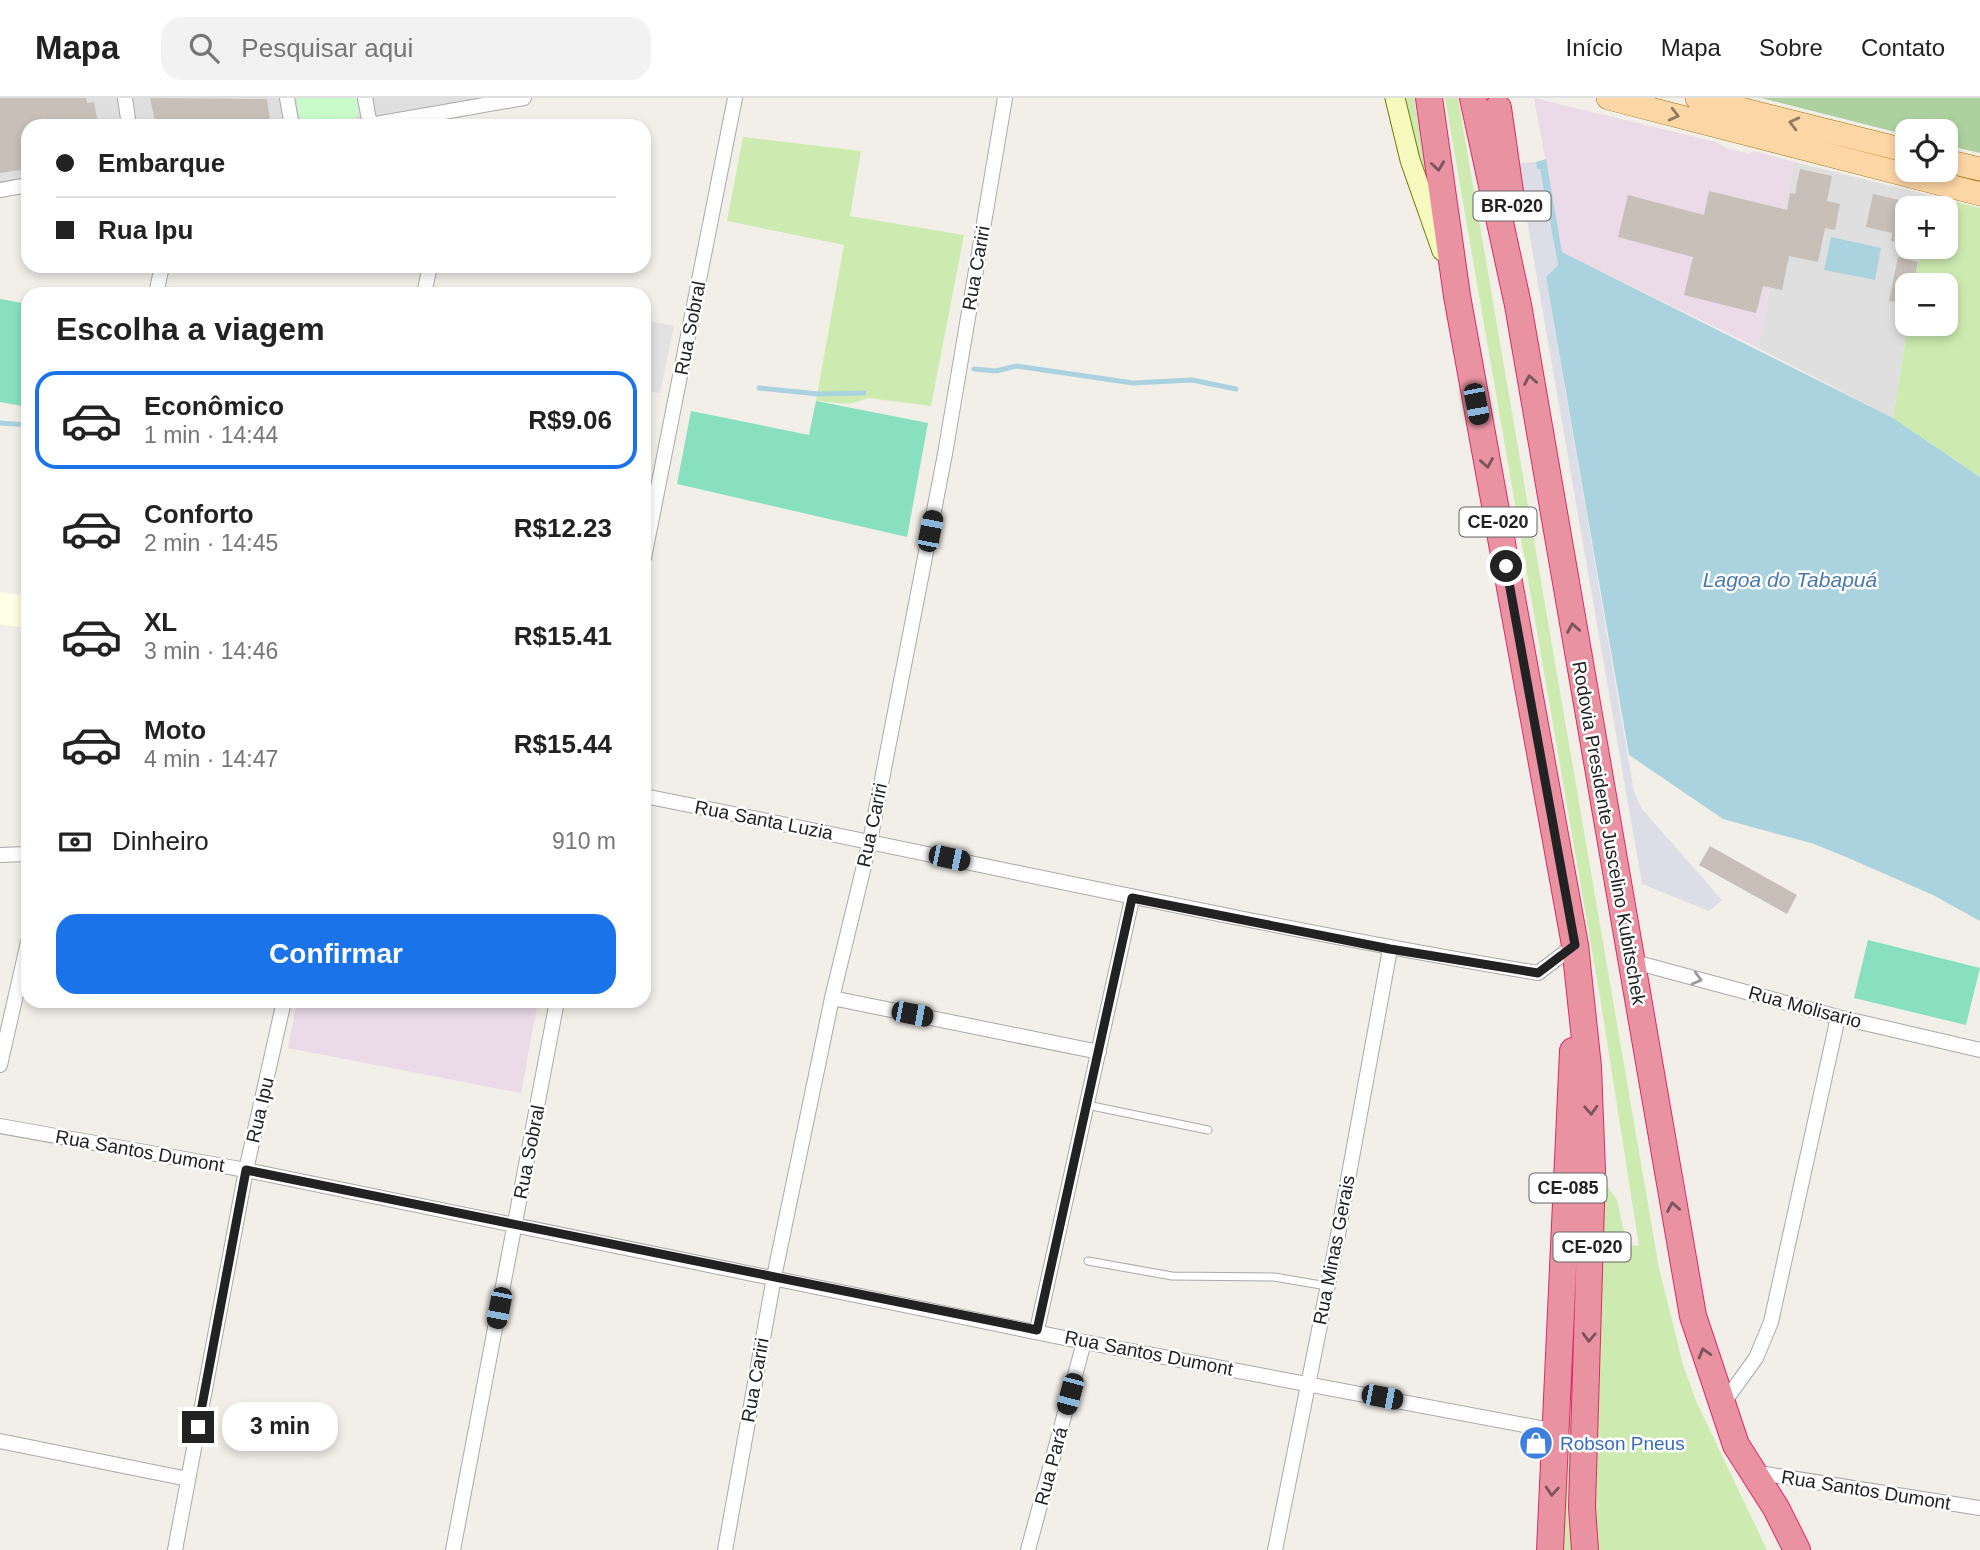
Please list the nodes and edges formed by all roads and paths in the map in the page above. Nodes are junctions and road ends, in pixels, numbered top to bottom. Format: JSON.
{"nodes":[{"id":1,"x":125,"y":98,"type":"edge"},
{"id":2,"x":287,"y":98,"type":"edge"},
{"id":3,"x":365,"y":98,"type":"edge"},
{"id":4,"x":523,"y":98,"type":"edge"},
{"id":5,"x":735,"y":98,"type":"edge"},
{"id":6,"x":1005,"y":98,"type":"edge"},
{"id":7,"x":1395,"y":98,"type":"edge"},
{"id":8,"x":1429,"y":98,"type":"edge"},
{"id":9,"x":1473,"y":98,"type":"edge"},
{"id":10,"x":1608,"y":98,"type":"edge"},
{"id":11,"x":1697,"y":98,"type":"edge"},
{"id":12,"x":1500,"y":101,"type":"edge"},
{"id":13,"x":459,"y":110,"type":"junction"},
{"id":14,"x":128,"y":119,"type":"edge"},
{"id":15,"x":291,"y":119,"type":"edge"},
{"id":16,"x":367,"y":119,"type":"edge"},
{"id":17,"x":404,"y":119,"type":"edge"},
{"id":18,"x":457,"y":119,"type":"edge"},
{"id":19,"x":1823,"y":142,"type":"junction"},
{"id":20,"x":1895,"y":150,"type":"edge"},
{"id":21,"x":1958,"y":164,"type":"edge"},
{"id":22,"x":1980,"y":169,"type":"edge"},
{"id":23,"x":21,"y":186,"type":"edge"},
{"id":24,"x":0,"y":190,"type":"edge"},
{"id":25,"x":1980,"y":194,"type":"edge"},
{"id":26,"x":1457,"y":296,"type":"junction"},
{"id":27,"x":1517,"y":305,"type":"junction"},
{"id":28,"x":651,"y":523,"type":"edge"},
{"id":29,"x":651,"y":797,"type":"edge"},
{"id":30,"x":870,"y":841,"type":"junction"},
{"id":31,"x":21,"y":854,"type":"edge"},
{"id":32,"x":0,"y":855,"type":"edge"},
{"id":33,"x":1132,"y":898,"type":"junction"},
{"id":34,"x":1575,"y":945,"type":"junction"},
{"id":35,"x":1390,"y":949,"type":"junction"},
{"id":36,"x":1631,"y":961,"type":"junction"},
{"id":37,"x":21,"y":973,"type":"edge"},
{"id":38,"x":832,"y":998,"type":"junction"},
{"id":39,"x":282,"y":1008,"type":"edge"},
{"id":40,"x":556,"y":1008,"type":"edge"},
{"id":41,"x":1838,"y":1017,"type":"junction"},
{"id":42,"x":1980,"y":1050,"type":"edge"},
{"id":43,"x":1098,"y":1052,"type":"junction"},
{"id":44,"x":0,"y":1065,"type":"edge"},
{"id":45,"x":1087,"y":1105,"type":"junction"},
{"id":46,"x":0,"y":1126,"type":"edge"},
{"id":47,"x":1208,"y":1130,"type":"dead end"},
{"id":48,"x":246,"y":1170,"type":"junction"},
{"id":49,"x":515,"y":1227,"type":"junction"},
{"id":50,"x":1088,"y":1261,"type":"dead end"},
{"id":51,"x":774,"y":1277,"type":"junction"},
{"id":52,"x":1327,"y":1286,"type":"junction"},
{"id":53,"x":1037,"y":1330,"type":"junction"},
{"id":54,"x":1084,"y":1342,"type":"junction"},
{"id":55,"x":1307,"y":1382,"type":"junction"},
{"id":56,"x":1721,"y":1406,"type":"junction"},
{"id":57,"x":1556,"y":1431,"type":"junction"},
{"id":58,"x":0,"y":1441,"type":"edge"},
{"id":59,"x":1755,"y":1477,"type":"junction"},
{"id":60,"x":188,"y":1479,"type":"junction"},
{"id":61,"x":1980,"y":1507,"type":"edge"},
{"id":62,"x":175,"y":1550,"type":"edge"},
{"id":63,"x":453,"y":1550,"type":"edge"},
{"id":64,"x":725,"y":1550,"type":"edge"},
{"id":65,"x":1028,"y":1550,"type":"edge"},
{"id":66,"x":1275,"y":1550,"type":"edge"},
{"id":67,"x":1550,"y":1550,"type":"edge"},
{"id":68,"x":1585,"y":1550,"type":"edge"},
{"id":69,"x":1779,"y":1550,"type":"edge"},
{"id":70,"x":1797,"y":1550,"type":"edge"}],
"edges":[{"from":1,"to":14,"type":"street"},
{"from":2,"to":15,"type":"street"},
{"from":3,"to":16,"type":"street"},
{"from":4,"to":13,"type":"street"},
{"from":5,"to":28,"type":"street","name":"Rua Sobral"},
{"from":6,"to":30,"type":"street","name":"Rua Cariri"},
{"from":7,"to":26,"type":"main road"},
{"from":8,"to":26,"type":"highway","number":"CE-020","one_way":true},
{"from":9,"to":27,"type":"highway","name":"Rodovia Presidente Juscelino Kubitschek","number":"CE-020"},
{"from":10,"to":19,"type":"main road","one_way":true},
{"from":19,"to":11,"type":"main road","one_way":true},
{"from":12,"to":27,"type":"highway","number":"BR-020"},
{"from":13,"to":17,"type":"street"},
{"from":13,"to":18,"type":"street"},
{"from":19,"to":20,"type":"main road"},
{"from":19,"to":25,"type":"main road"},
{"from":21,"to":22,"type":"main road"},
{"from":23,"to":24,"type":"street"},
{"from":26,"to":34,"type":"highway","number":"CE-020","one_way":true},
{"from":36,"to":27,"type":"highway","name":"Rodovia Presidente Juscelino Kubitschek","number":"CE-020","one_way":true},
{"from":29,"to":30,"type":"street","name":"Rua Santa Luzia"},
{"from":30,"to":33,"type":"street","name":"Rua Santa Luzia"},
{"from":30,"to":38,"type":"street","name":"Rua Cariri"},
{"from":31,"to":32,"type":"street"},
{"from":33,"to":35,"type":"street","name":"Rua Santa Luzia"},
{"from":33,"to":43,"type":"street"},
{"from":34,"to":35,"type":"street","name":"Rua Santa Luzia"},
{"from":34,"to":57,"type":"highway","number":"CE-085"},
{"from":34,"to":68,"type":"highway","number":"CE-020","one_way":true},
{"from":35,"to":52,"type":"street","name":"Rua Minas Gerais"},
{"from":36,"to":41,"type":"street","name":"Rua Molisario","one_way":true},
{"from":56,"to":36,"type":"highway","name":"Rodovia Presidente Juscelino Kubitschek","number":"CE-020","one_way":true},
{"from":37,"to":44,"type":"street"},
{"from":38,"to":43,"type":"street"},
{"from":38,"to":51,"type":"street","name":"Rua Cariri"},
{"from":39,"to":48,"type":"street","name":"Rua Ipu"},
{"from":40,"to":49,"type":"street","name":"Rua Sobral"},
{"from":41,"to":42,"type":"street","name":"Rua Molisario"},
{"from":41,"to":56,"type":"street"},
{"from":43,"to":45,"type":"street"},
{"from":45,"to":47,"type":"lane"},
{"from":45,"to":53,"type":"street"},
{"from":46,"to":48,"type":"street","name":"Rua Santos Dumont"},
{"from":48,"to":49,"type":"street","name":"Rua Santos Dumont"},
{"from":48,"to":60,"type":"street","name":"Rua Ipu"},
{"from":49,"to":51,"type":"street","name":"Rua Santos Dumont"},
{"from":49,"to":63,"type":"street","name":"Rua Sobral"},
{"from":50,"to":52,"type":"lane"},
{"from":51,"to":53,"type":"street","name":"Rua Santos Dumont"},
{"from":51,"to":64,"type":"street","name":"Rua Cariri"},
{"from":52,"to":55,"type":"street","name":"Rua Minas Gerais"},
{"from":53,"to":54,"type":"street","name":"Rua Santos Dumont"},
{"from":54,"to":55,"type":"street","name":"Rua Santos Dumont"},
{"from":54,"to":65,"type":"street","name":"Rua Pará"},
{"from":55,"to":57,"type":"street","name":"Rua Santos Dumont"},
{"from":55,"to":66,"type":"street","name":"Rua Minas Gerais"},
{"from":56,"to":59,"type":"highway","name":"Rodovia Presidente Juscelino Kubitschek","number":"CE-020"},
{"from":57,"to":67,"type":"highway","number":"CE-085","one_way":true},
{"from":58,"to":60,"type":"street"},
{"from":59,"to":61,"type":"street","name":"Rua Santos Dumont"},
{"from":59,"to":69,"type":"highway"},
{"from":59,"to":70,"type":"highway","name":"Rodovia Presidente Juscelino Kubitschek","number":"CE-020"},
{"from":60,"to":62,"type":"street","name":"Rua Ipu"}]}
